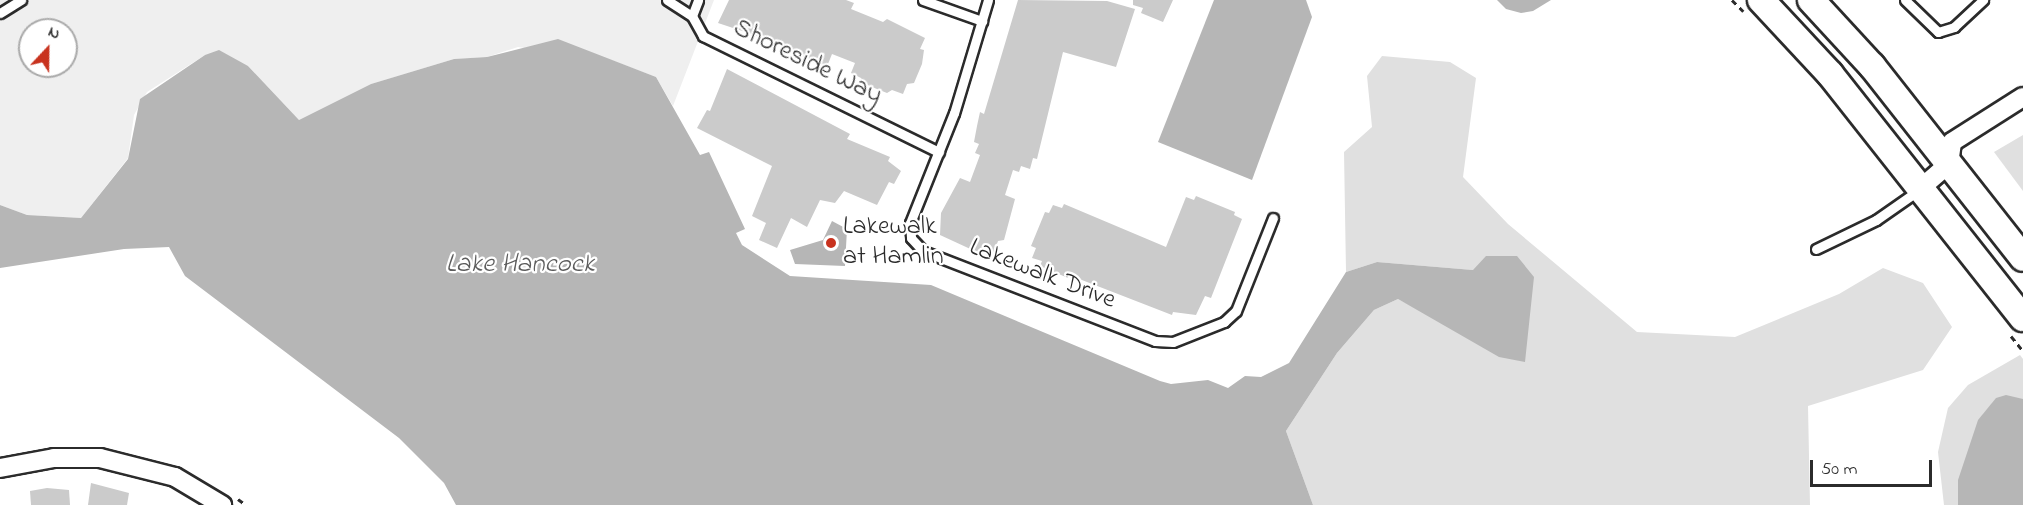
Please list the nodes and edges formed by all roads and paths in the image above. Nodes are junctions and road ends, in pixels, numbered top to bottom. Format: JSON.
{"nodes":[{"id":1,"x":21,"y":0,"type":"edge"},
{"id":2,"x":667,"y":0,"type":"edge"},
{"id":3,"x":698,"y":0,"type":"edge"},
{"id":4,"x":923,"y":0,"type":"edge"},
{"id":5,"x":988,"y":0,"type":"edge"},
{"id":6,"x":1761,"y":0,"type":"edge"},
{"id":7,"x":1811,"y":0,"type":"edge"},
{"id":8,"x":1905,"y":0,"type":"edge"},
{"id":9,"x":1983,"y":0,"type":"edge"},
{"id":10,"x":0,"y":13,"type":"edge"},
{"id":11,"x":692,"y":16,"type":"junction"},
{"id":12,"x":982,"y":21,"type":"junction"},
{"id":13,"x":2023,"y":97,"type":"edge"},
{"id":14,"x":939,"y":152,"type":"junction"},
{"id":15,"x":1949,"y":164,"type":"junction"},
{"id":16,"x":1921,"y":188,"type":"junction"},
{"id":17,"x":1273,"y":218,"type":"dead end"},
{"id":18,"x":1816,"y":249,"type":"dead end"},
{"id":19,"x":2023,"y":258,"type":"edge"},
{"id":20,"x":2023,"y":318,"type":"edge"},
{"id":21,"x":0,"y":468,"type":"edge"},
{"id":22,"x":222,"y":505,"type":"edge"}],
"edges":[{"from":1,"to":10,"type":"lane"},
{"from":2,"to":11,"type":"lane","name":"Shoreside Way"},
{"from":3,"to":11,"type":"lane"},
{"from":4,"to":12,"type":"lane"},
{"from":5,"to":12,"type":"lane","name":"Lakewalk Drive"},
{"from":6,"to":16,"type":"street"},
{"from":7,"to":15,"type":"street"},
{"from":8,"to":9,"type":"lane"},
{"from":11,"to":14,"type":"lane","name":"Shoreside Way"},
{"from":12,"to":14,"type":"lane","name":"Lakewalk Drive"},
{"from":13,"to":15,"type":"street"},
{"from":14,"to":17,"type":"lane","name":"Lakewalk Drive"},
{"from":15,"to":16,"type":"street"},
{"from":15,"to":19,"type":"street"},
{"from":16,"to":18,"type":"lane"},
{"from":16,"to":20,"type":"street"},
{"from":21,"to":22,"type":"street"}]}
